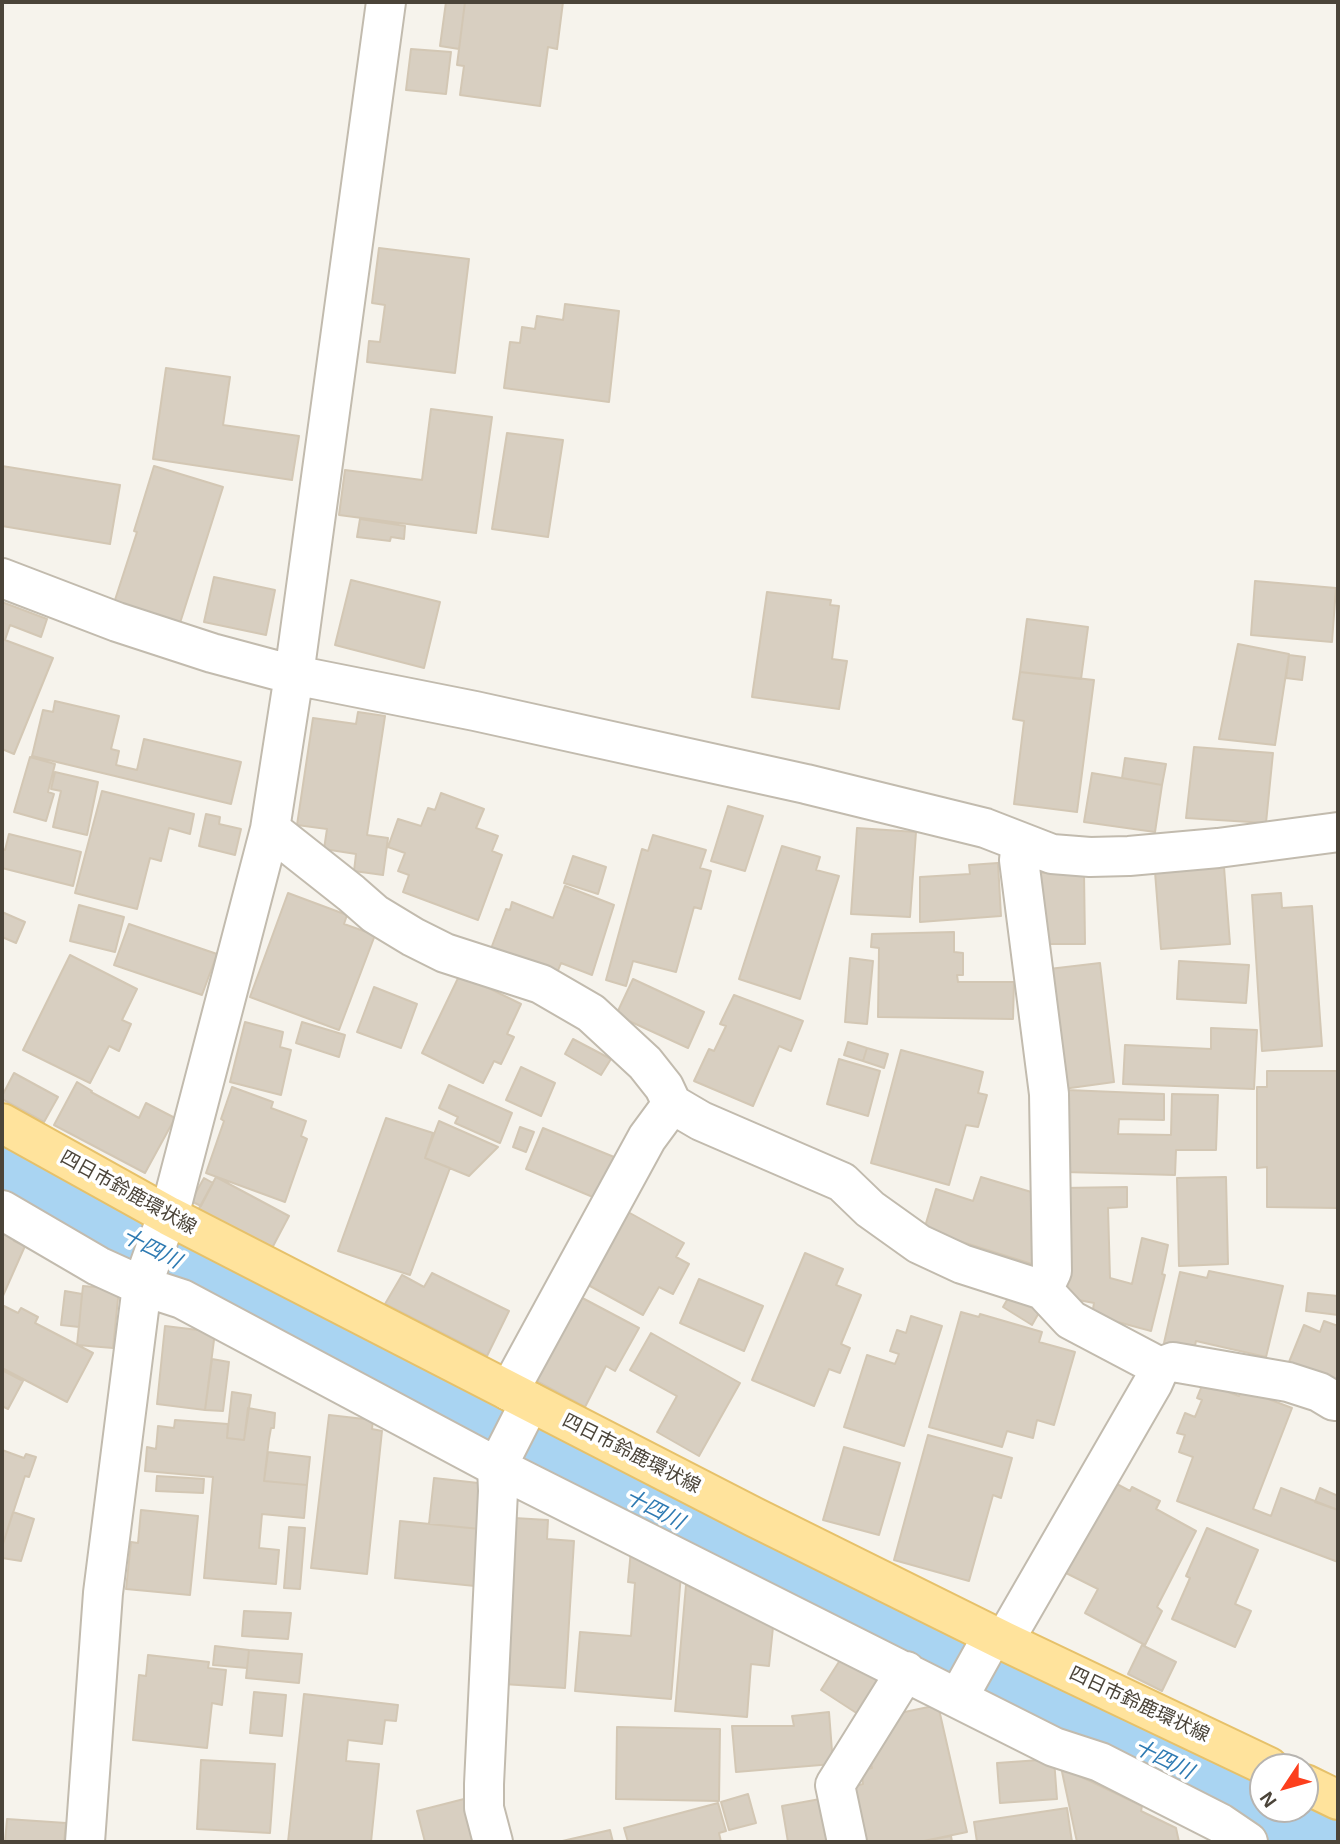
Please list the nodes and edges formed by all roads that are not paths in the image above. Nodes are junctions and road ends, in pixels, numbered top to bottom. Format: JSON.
{"nodes":[{"id":1,"x":386,"y":2,"type":"edge"},
{"id":2,"x":2,"y":578,"type":"edge"},
{"id":3,"x":294,"y":675,"type":"junction"},
{"id":4,"x":270,"y":829,"type":"junction"},
{"id":5,"x":1338,"y":832,"type":"edge"},
{"id":6,"x":1021,"y":842,"type":"junction"},
{"id":7,"x":671,"y":1104,"type":"junction"},
{"id":8,"x":2,"y":1123,"type":"edge"},
{"id":9,"x":2,"y":1210,"type":"edge"},
{"id":10,"x":166,"y":1223,"type":"junction"},
{"id":11,"x":143,"y":1283,"type":"junction"},
{"id":12,"x":1043,"y":1290,"type":"junction"},
{"id":13,"x":1160,"y":1367,"type":"junction"},
{"id":14,"x":1337,"y":1403,"type":"edge"},
{"id":15,"x":521,"y":1404,"type":"junction"},
{"id":16,"x":500,"y":1463,"type":"junction"},
{"id":17,"x":995,"y":1641,"type":"junction"},
{"id":18,"x":906,"y":1671,"type":"junction"},
{"id":19,"x":960,"y":1694,"type":"junction"},
{"id":20,"x":1249,"y":1758,"type":"edge"},
{"id":21,"x":1319,"y":1791,"type":"edge"},
{"id":22,"x":1338,"y":1800,"type":"edge"},
{"id":23,"x":85,"y":1842,"type":"edge"},
{"id":24,"x":493,"y":1842,"type":"edge"},
{"id":25,"x":847,"y":1842,"type":"edge"},
{"id":26,"x":1248,"y":1842,"type":"edge"}],
"edges":[{"from":1,"to":3,"type":"street"},
{"from":2,"to":3,"type":"street"},
{"from":3,"to":4,"type":"street"},
{"from":3,"to":6,"type":"street"},
{"from":4,"to":7,"type":"street"},
{"from":4,"to":10,"type":"street"},
{"from":5,"to":6,"type":"street"},
{"from":6,"to":12,"type":"street"},
{"from":7,"to":12,"type":"street"},
{"from":7,"to":15,"type":"street"},
{"from":8,"to":10,"type":"main road","name":"四日市鈴鹿環状線"},
{"from":9,"to":11,"type":"street"},
{"from":10,"to":11,"type":"street"},
{"from":10,"to":15,"type":"main road","name":"四日市鈴鹿環状線"},
{"from":11,"to":16,"type":"street"},
{"from":11,"to":23,"type":"street"},
{"from":12,"to":13,"type":"street"},
{"from":13,"to":14,"type":"street"},
{"from":13,"to":17,"type":"street"},
{"from":15,"to":16,"type":"street"},
{"from":15,"to":17,"type":"main road","name":"四日市鈴鹿環状線"},
{"from":16,"to":18,"type":"street"},
{"from":16,"to":24,"type":"street"},
{"from":17,"to":19,"type":"street"},
{"from":17,"to":20,"type":"main road","name":"四日市鈴鹿環状線"},
{"from":18,"to":19,"type":"street"},
{"from":18,"to":25,"type":"street"},
{"from":19,"to":26,"type":"street"},
{"from":21,"to":22,"type":"main road"}]}
